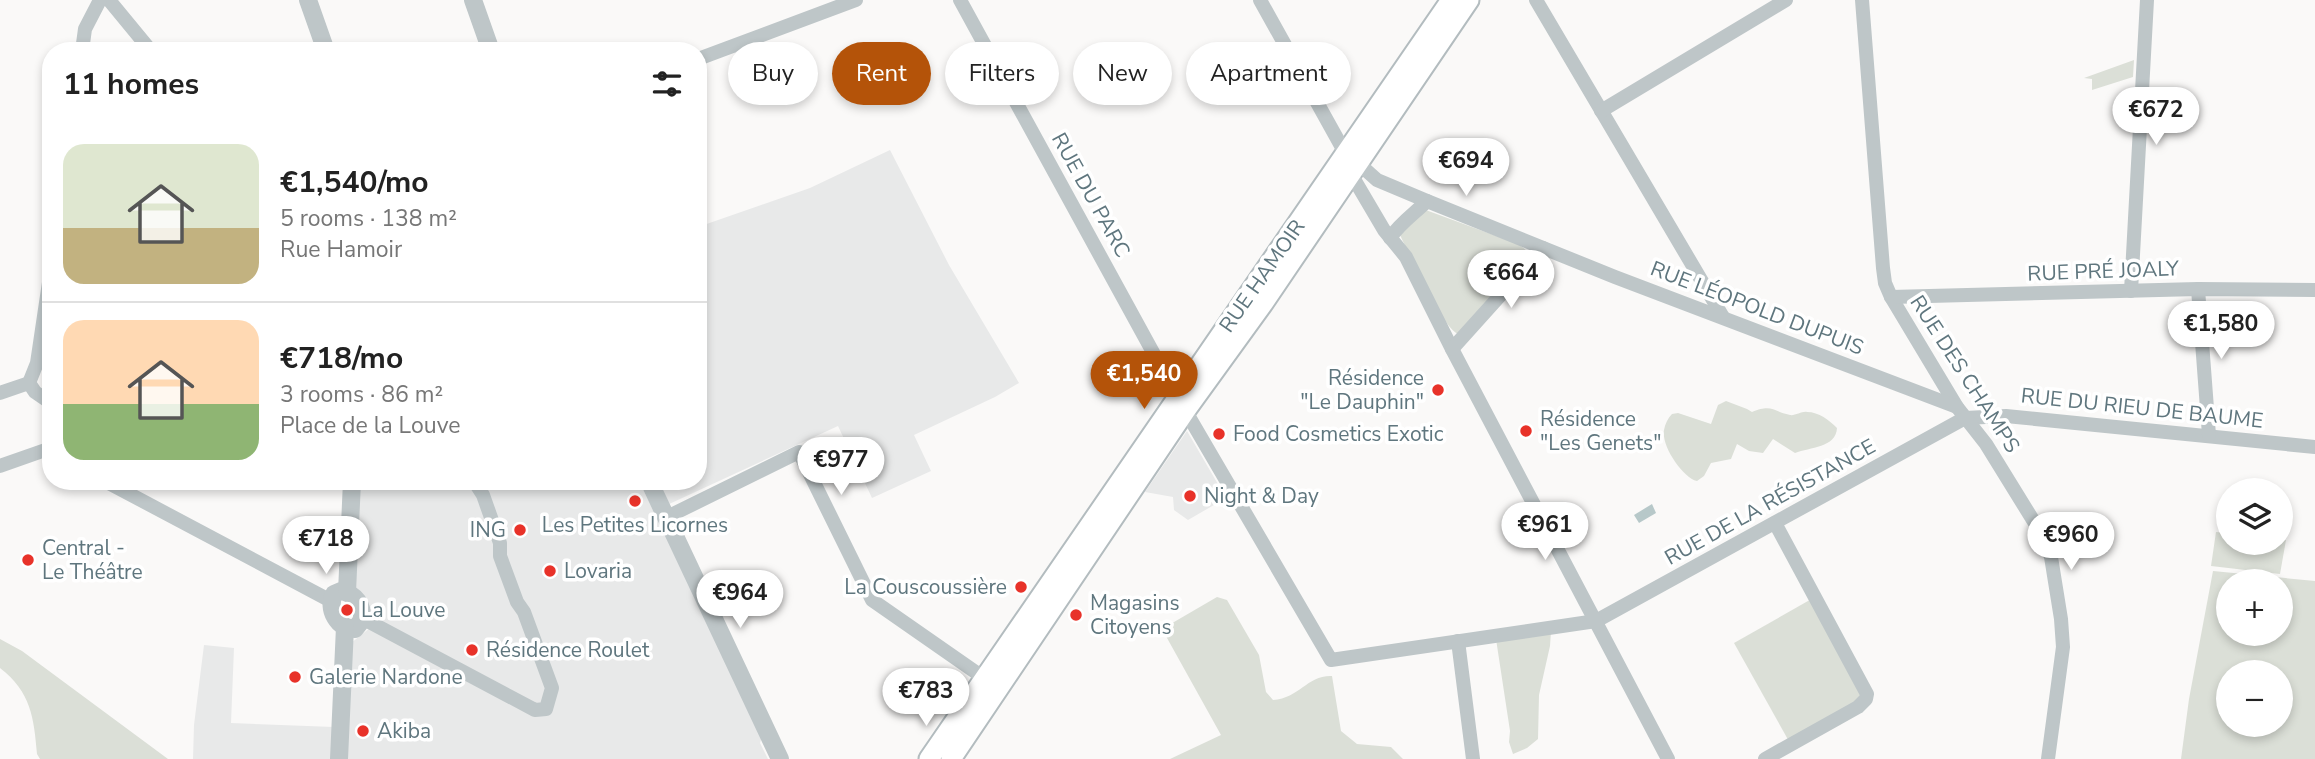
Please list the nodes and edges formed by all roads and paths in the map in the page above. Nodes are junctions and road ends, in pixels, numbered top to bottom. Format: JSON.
{"nodes":[{"id":1,"x":100,"y":0,"type":"edge"},
{"id":2,"x":109,"y":0,"type":"edge"},
{"id":3,"x":308,"y":0,"type":"edge"},
{"id":4,"x":473,"y":0,"type":"edge"},
{"id":5,"x":856,"y":0,"type":"edge"},
{"id":6,"x":960,"y":0,"type":"edge"},
{"id":7,"x":1260,"y":0,"type":"edge"},
{"id":8,"x":1451,"y":0,"type":"edge"},
{"id":9,"x":1469,"y":0,"type":"edge"},
{"id":10,"x":1536,"y":0,"type":"edge"},
{"id":11,"x":1786,"y":0,"type":"edge"},
{"id":12,"x":1862,"y":0,"type":"edge"},
{"id":13,"x":2147,"y":0,"type":"edge"},
{"id":14,"x":83,"y":42,"type":"edge"},
{"id":15,"x":144,"y":42,"type":"edge"},
{"id":16,"x":323,"y":42,"type":"edge"},
{"id":17,"x":488,"y":42,"type":"edge"},
{"id":18,"x":707,"y":56,"type":"edge"},
{"id":19,"x":1601,"y":111,"type":"junction"},
{"id":20,"x":1351,"y":163,"type":"junction"},
{"id":21,"x":1427,"y":201,"type":"junction"},
{"id":22,"x":1391,"y":238,"type":"junction"},
{"id":23,"x":1543,"y":248,"type":"junction"},
{"id":24,"x":2198,"y":289,"type":"junction"},
{"id":25,"x":2315,"y":290,"type":"edge"},
{"id":26,"x":2131,"y":291,"type":"junction"},
{"id":27,"x":1891,"y":298,"type":"junction"},
{"id":28,"x":1723,"y":317,"type":"junction"},
{"id":29,"x":42,"y":329,"type":"edge"},
{"id":30,"x":1452,"y":349,"type":"junction"},
{"id":31,"x":29,"y":383,"type":"junction"},
{"id":32,"x":0,"y":393,"type":"edge"},
{"id":33,"x":42,"y":397,"type":"edge"},
{"id":34,"x":1182,"y":404,"type":"junction"},
{"id":35,"x":1961,"y":413,"type":"junction"},
{"id":36,"x":2209,"y":435,"type":"junction"},
{"id":37,"x":2315,"y":447,"type":"edge"},
{"id":38,"x":42,"y":451,"type":"edge"},
{"id":39,"x":0,"y":466,"type":"edge"},
{"id":40,"x":123,"y":490,"type":"edge"},
{"id":41,"x":352,"y":490,"type":"edge"},
{"id":42,"x":480,"y":490,"type":"edge"},
{"id":43,"x":653,"y":490,"type":"edge"},
{"id":44,"x":665,"y":517,"type":"junction"},
{"id":45,"x":1775,"y":523,"type":"junction"},
{"id":46,"x":347,"y":592,"type":"junction"},
{"id":47,"x":331,"y":601,"type":"junction"},
{"id":48,"x":362,"y":618,"type":"junction"},
{"id":49,"x":1596,"y":621,"type":"junction"},
{"id":50,"x":345,"y":627,"type":"junction"},
{"id":51,"x":1458,"y":641,"type":"junction"},
{"id":52,"x":984,"y":678,"type":"junction"},
{"id":53,"x":339,"y":759,"type":"edge"},
{"id":54,"x":780,"y":759,"type":"edge"},
{"id":55,"x":929,"y":759,"type":"edge"},
{"id":56,"x":951,"y":759,"type":"edge"},
{"id":57,"x":1473,"y":759,"type":"edge"},
{"id":58,"x":1668,"y":759,"type":"edge"},
{"id":59,"x":1765,"y":759,"type":"edge"},
{"id":60,"x":2048,"y":759,"type":"edge"}],
"edges":[{"from":1,"to":14,"type":"street"},
{"from":2,"to":15,"type":"street"},
{"from":3,"to":16,"type":"street"},
{"from":4,"to":17,"type":"street"},
{"from":5,"to":18,"type":"street"},
{"from":6,"to":34,"type":"street","name":"RUE DU PARC"},
{"from":7,"to":20,"type":"street"},
{"from":8,"to":20,"type":"main road","name":"RUE HAMOIR"},
{"from":9,"to":20,"type":"main road","name":"RUE HAMOIR"},
{"from":10,"to":19,"type":"street"},
{"from":11,"to":19,"type":"street"},
{"from":12,"to":27,"type":"street","name":"RUE DES CHAMPS"},
{"from":13,"to":26,"type":"street"},
{"from":19,"to":28,"type":"street"},
{"from":20,"to":21,"type":"street","name":"RUE LÉOPOLD DUPUIS"},
{"from":20,"to":22,"type":"street"},
{"from":20,"to":34,"type":"main road","name":"RUE HAMOIR"},
{"from":21,"to":22,"type":"street"},
{"from":21,"to":23,"type":"street","name":"RUE LÉOPOLD DUPUIS"},
{"from":22,"to":30,"type":"street"},
{"from":23,"to":28,"type":"street","name":"RUE LÉOPOLD DUPUIS"},
{"from":23,"to":30,"type":"street"},
{"from":24,"to":25,"type":"street","name":"RUE PRÉ JOALY"},
{"from":24,"to":26,"type":"street","name":"RUE PRÉ JOALY"},
{"from":24,"to":36,"type":"street"},
{"from":26,"to":27,"type":"street","name":"RUE PRÉ JOALY"},
{"from":27,"to":35,"type":"street","name":"RUE DES CHAMPS"},
{"from":28,"to":35,"type":"street","name":"RUE LÉOPOLD DUPUIS"},
{"from":29,"to":31,"type":"street"},
{"from":30,"to":49,"type":"street"},
{"from":31,"to":32,"type":"street"},
{"from":31,"to":33,"type":"street"},
{"from":34,"to":51,"type":"street","name":"RUE DU PARC"},
{"from":34,"to":52,"type":"main road","name":"RUE HAMOIR"},
{"from":34,"to":56,"type":"main road","name":"RUE HAMOIR"},
{"from":35,"to":36,"type":"street","name":"RUE DU RIEU DE BAUME"},
{"from":35,"to":45,"type":"street","name":"RUE DE LA RÉSISTANCE"},
{"from":35,"to":60,"type":"street","name":"RUE DES CHAMPS"},
{"from":36,"to":37,"type":"street","name":"RUE DU RIEU DE BAUME"},
{"from":38,"to":39,"type":"street"},
{"from":40,"to":47,"type":"street"},
{"from":41,"to":46,"type":"street"},
{"from":42,"to":48,"type":"street"},
{"from":43,"to":44,"type":"street"},
{"from":44,"to":52,"type":"street"},
{"from":44,"to":54,"type":"street"},
{"from":45,"to":49,"type":"street","name":"RUE DE LA RÉSISTANCE"},
{"from":45,"to":59,"type":"street"},
{"from":46,"to":47,"type":"street"},
{"from":46,"to":48,"type":"street"},
{"from":47,"to":50,"type":"street"},
{"from":48,"to":50,"type":"street"},
{"from":49,"to":51,"type":"street"},
{"from":49,"to":58,"type":"street"},
{"from":50,"to":53,"type":"street"},
{"from":51,"to":57,"type":"street"},
{"from":52,"to":55,"type":"main road","name":"RUE HAMOIR"}]}
